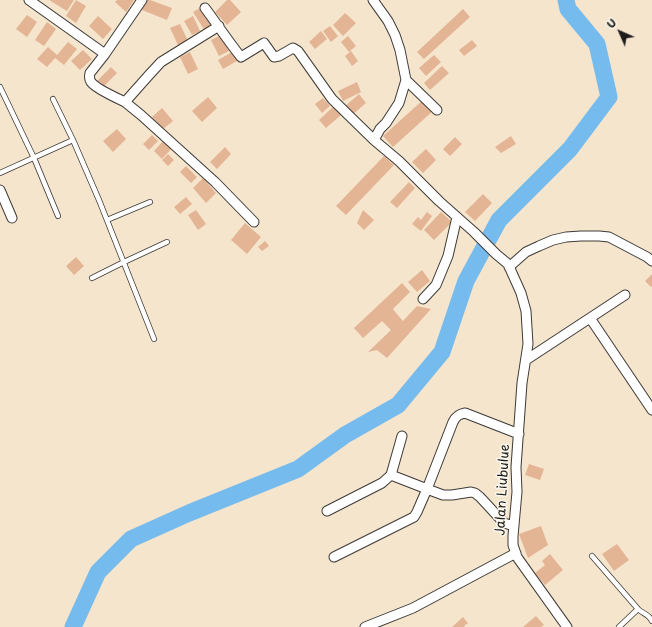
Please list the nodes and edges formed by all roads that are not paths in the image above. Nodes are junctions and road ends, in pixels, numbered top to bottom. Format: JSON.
{"nodes":[{"id":1,"x":29,"y":0,"type":"edge"},
{"id":2,"x":142,"y":0,"type":"edge"},
{"id":3,"x":373,"y":0,"type":"edge"},
{"id":4,"x":39,"y":3,"type":"edge"},
{"id":5,"x":205,"y":8,"type":"dead end"},
{"id":6,"x":219,"y":26,"type":"junction"},
{"id":7,"x":105,"y":54,"type":"junction"},
{"id":8,"x":406,"y":80,"type":"junction"},
{"id":9,"x":0,"y":87,"type":"edge"},
{"id":10,"x":53,"y":99,"type":"dead end"},
{"id":11,"x":125,"y":102,"type":"junction"},
{"id":12,"x":437,"y":110,"type":"dead end"},
{"id":13,"x":73,"y":140,"type":"junction"},
{"id":14,"x":374,"y":140,"type":"junction"},
{"id":15,"x":34,"y":158,"type":"junction"},
{"id":16,"x":0,"y":173,"type":"edge"},
{"id":17,"x":0,"y":190,"type":"edge"},
{"id":18,"x":150,"y":202,"type":"dead end"},
{"id":19,"x":58,"y":216,"type":"dead end"},
{"id":20,"x":457,"y":217,"type":"junction"},
{"id":21,"x":12,"y":218,"type":"dead end"},
{"id":22,"x":107,"y":220,"type":"junction"},
{"id":23,"x":254,"y":222,"type":"dead end"},
{"id":24,"x":167,"y":242,"type":"dead end"},
{"id":25,"x":652,"y":261,"type":"edge"},
{"id":26,"x":124,"y":262,"type":"junction"},
{"id":27,"x":509,"y":267,"type":"junction"},
{"id":28,"x":92,"y":278,"type":"dead end"},
{"id":29,"x":625,"y":295,"type":"dead end"},
{"id":30,"x":423,"y":299,"type":"dead end"},
{"id":31,"x":590,"y":318,"type":"junction"},
{"id":32,"x":154,"y":338,"type":"dead end"},
{"id":33,"x":526,"y":360,"type":"junction"},
{"id":34,"x":652,"y":410,"type":"edge"},
{"id":35,"x":519,"y":434,"type":"junction"},
{"id":36,"x":402,"y":436,"type":"dead end"},
{"id":37,"x":391,"y":475,"type":"junction"},
{"id":38,"x":427,"y":489,"type":"junction"},
{"id":39,"x":327,"y":511,"type":"dead end"},
{"id":40,"x":514,"y":526,"type":"junction"},
{"id":41,"x":516,"y":553,"type":"junction"},
{"id":42,"x":592,"y":556,"type":"dead end"},
{"id":43,"x":334,"y":557,"type":"dead end"},
{"id":44,"x":638,"y":609,"type":"junction"},
{"id":45,"x":652,"y":621,"type":"edge"},
{"id":46,"x":365,"y":627,"type":"edge"},
{"id":47,"x":567,"y":627,"type":"edge"},
{"id":48,"x":618,"y":627,"type":"edge"}],
"edges":[{"from":1,"to":4,"type":"street"},
{"from":2,"to":7,"type":"street"},
{"from":3,"to":8,"type":"street"},
{"from":4,"to":7,"type":"street"},
{"from":5,"to":6,"type":"street"},
{"from":6,"to":11,"type":"street"},
{"from":6,"to":14,"type":"street"},
{"from":7,"to":11,"type":"street"},
{"from":8,"to":12,"type":"street"},
{"from":8,"to":14,"type":"street"},
{"from":9,"to":15,"type":"lane"},
{"from":10,"to":13,"type":"lane"},
{"from":11,"to":23,"type":"street"},
{"from":13,"to":15,"type":"lane"},
{"from":13,"to":22,"type":"lane"},
{"from":14,"to":20,"type":"street"},
{"from":15,"to":16,"type":"lane"},
{"from":15,"to":19,"type":"lane"},
{"from":17,"to":21,"type":"street"},
{"from":18,"to":22,"type":"lane"},
{"from":20,"to":27,"type":"street"},
{"from":20,"to":30,"type":"street"},
{"from":22,"to":26,"type":"lane"},
{"from":24,"to":26,"type":"lane"},
{"from":25,"to":27,"type":"street"},
{"from":26,"to":28,"type":"lane"},
{"from":26,"to":32,"type":"lane"},
{"from":27,"to":33,"type":"street","name":"Jalan Liubulue"},
{"from":29,"to":31,"type":"street"},
{"from":31,"to":33,"type":"street"},
{"from":31,"to":34,"type":"street"},
{"from":33,"to":35,"type":"street","name":"Jalan Liubulue"},
{"from":35,"to":38,"type":"street"},
{"from":35,"to":40,"type":"street","name":"Jalan Liubulue"},
{"from":36,"to":37,"type":"street"},
{"from":37,"to":38,"type":"street"},
{"from":37,"to":39,"type":"street"},
{"from":38,"to":40,"type":"street"},
{"from":38,"to":43,"type":"street"},
{"from":40,"to":41,"type":"street","name":"Jalan Liubulue"},
{"from":41,"to":46,"type":"street"},
{"from":41,"to":47,"type":"street","name":"Jalan Liubulue"},
{"from":42,"to":44,"type":"lane"},
{"from":44,"to":45,"type":"lane"},
{"from":44,"to":48,"type":"lane"}]}
